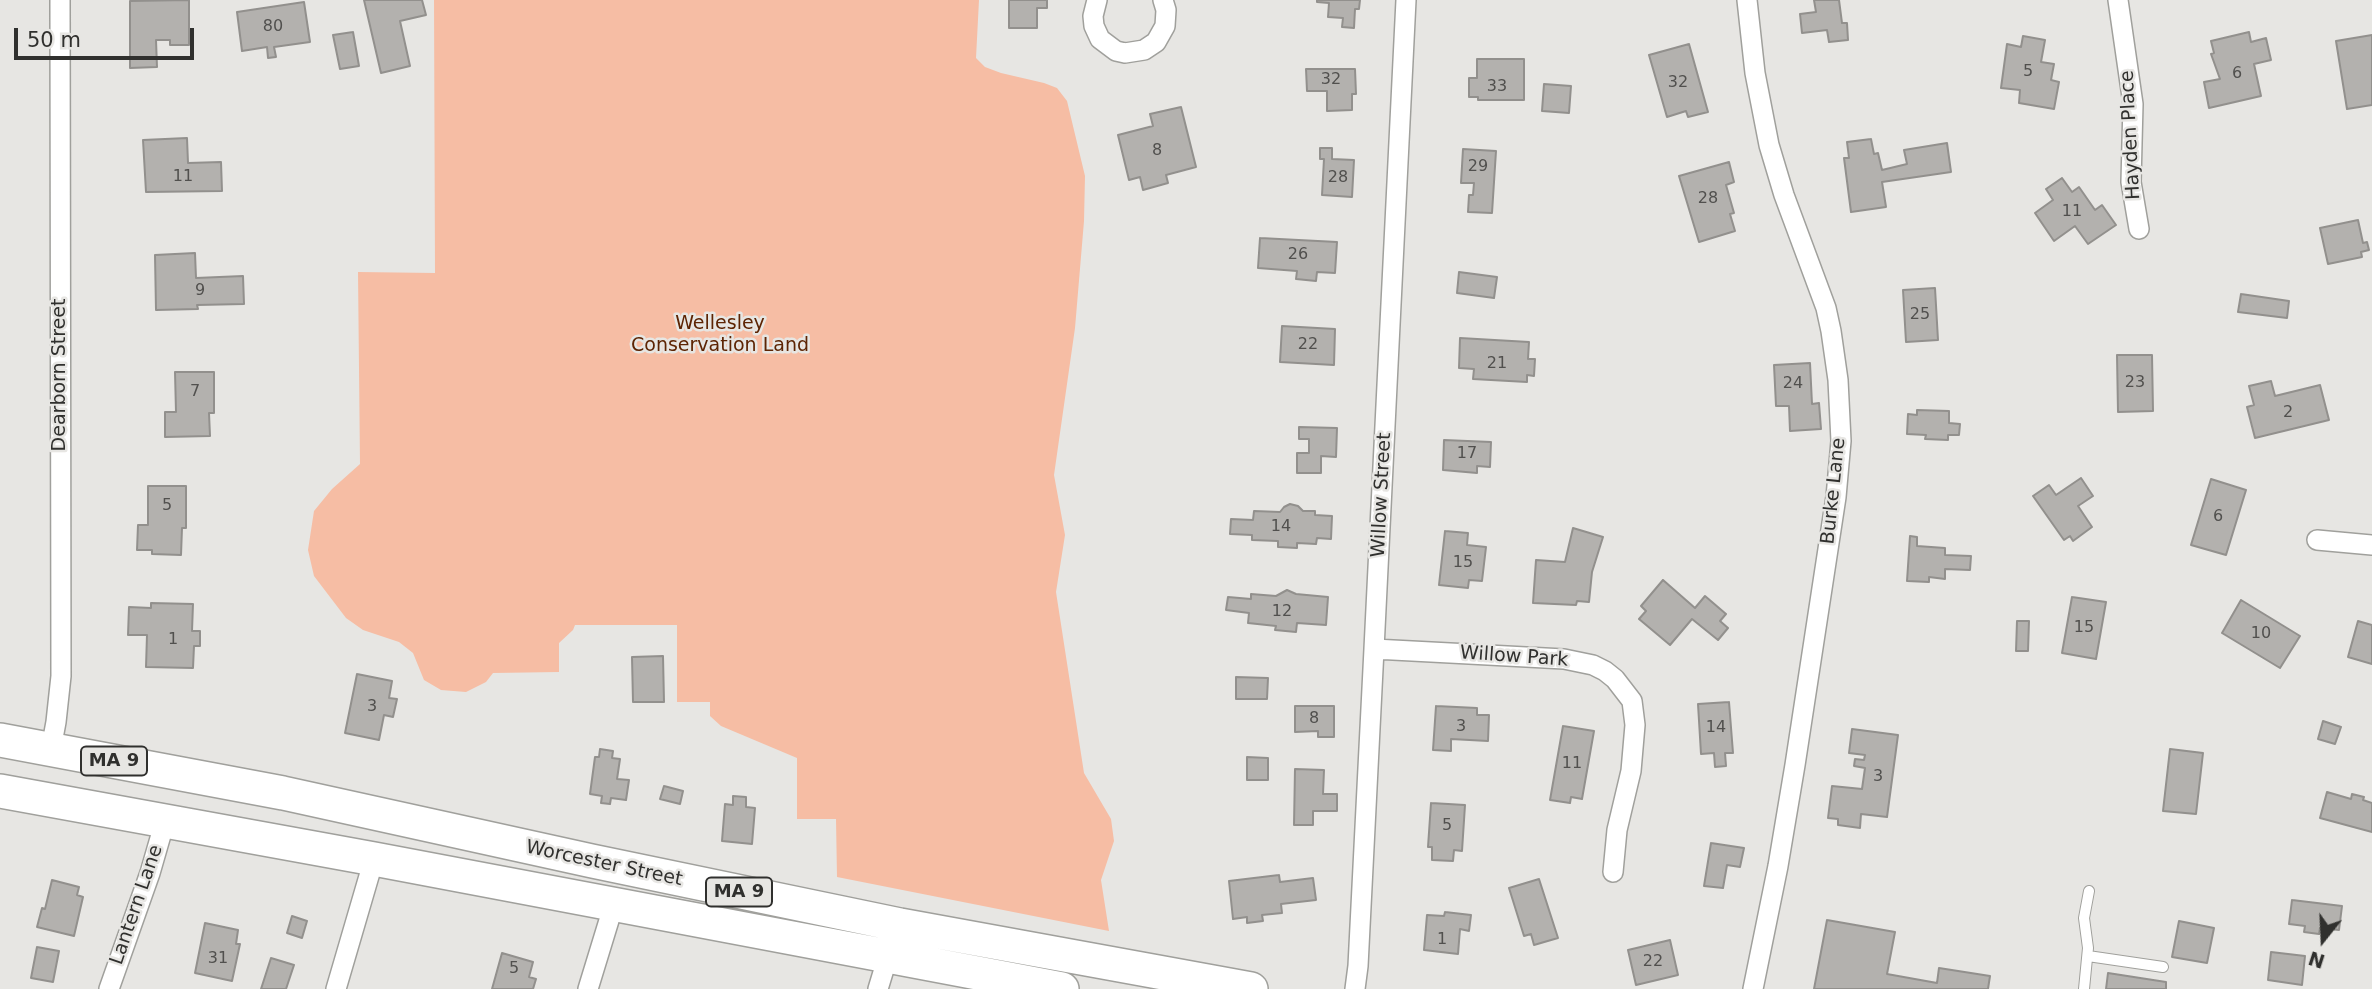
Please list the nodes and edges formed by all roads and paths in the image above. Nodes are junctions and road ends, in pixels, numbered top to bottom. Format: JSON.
{"nodes":[{"id":1,"x":60,"y":0,"type":"edge"},
{"id":2,"x":1097,"y":0,"type":"edge"},
{"id":3,"x":1163,"y":0,"type":"edge"},
{"id":4,"x":1406,"y":0,"type":"edge"},
{"id":5,"x":1747,"y":0,"type":"edge"},
{"id":6,"x":2118,"y":0,"type":"edge"},
{"id":7,"x":2139,"y":229,"type":"dead end"},
{"id":8,"x":2317,"y":540,"type":"dead end"},
{"id":9,"x":2372,"y":545,"type":"edge"},
{"id":10,"x":1374,"y":649,"type":"junction"},
{"id":11,"x":0,"y":740,"type":"edge"},
{"id":12,"x":51,"y":749,"type":"junction"},
{"id":13,"x":0,"y":791,"type":"edge"},
{"id":14,"x":165,"y":821,"type":"junction"},
{"id":15,"x":374,"y":859,"type":"junction"},
{"id":16,"x":1613,"y":872,"type":"dead end"},
{"id":17,"x":2089,"y":891,"type":"dead end"},
{"id":18,"x":614,"y":904,"type":"junction"},
{"id":19,"x":888,"y":956,"type":"junction"},
{"id":20,"x":2088,"y":956,"type":"junction"},
{"id":21,"x":2163,"y":967,"type":"dead end"},
{"id":22,"x":109,"y":989,"type":"edge"},
{"id":23,"x":336,"y":989,"type":"edge"},
{"id":24,"x":588,"y":989,"type":"edge"},
{"id":25,"x":878,"y":989,"type":"edge"},
{"id":26,"x":1062,"y":989,"type":"edge"},
{"id":27,"x":1251,"y":989,"type":"edge"},
{"id":28,"x":1354,"y":989,"type":"edge"},
{"id":29,"x":1753,"y":989,"type":"edge"},
{"id":30,"x":2084,"y":989,"type":"edge"}],
"edges":[{"from":1,"to":12,"type":"street","name":"Dearborn Street"},
{"from":2,"to":3,"type":"street"},
{"from":4,"to":10,"type":"street","name":"Willow Street"},
{"from":5,"to":29,"type":"street","name":"Burke Lane"},
{"from":6,"to":7,"type":"street","name":"Hayden Place"},
{"from":8,"to":9,"type":"street"},
{"from":10,"to":16,"type":"street","name":"Willow Park"},
{"from":10,"to":28,"type":"street","name":"Willow Street"},
{"from":11,"to":12,"type":"highway","name":"Worcester Street","number":"MA 9"},
{"from":12,"to":27,"type":"highway","name":"Worcester Street","number":"MA 9"},
{"from":13,"to":14,"type":"highway","name":"Worcester Street","number":"MA 9"},
{"from":14,"to":15,"type":"highway","name":"Worcester Street","number":"MA 9"},
{"from":14,"to":22,"type":"street","name":"Lantern Lane"},
{"from":15,"to":18,"type":"highway","name":"Worcester Street","number":"MA 9"},
{"from":15,"to":23,"type":"street"},
{"from":17,"to":20,"type":"lane"},
{"from":18,"to":19,"type":"highway","name":"Worcester Street","number":"MA 9"},
{"from":18,"to":24,"type":"street"},
{"from":19,"to":25,"type":"street"},
{"from":19,"to":26,"type":"highway","name":"Worcester Street","number":"MA 9"},
{"from":20,"to":21,"type":"lane"},
{"from":20,"to":30,"type":"lane"}]}
